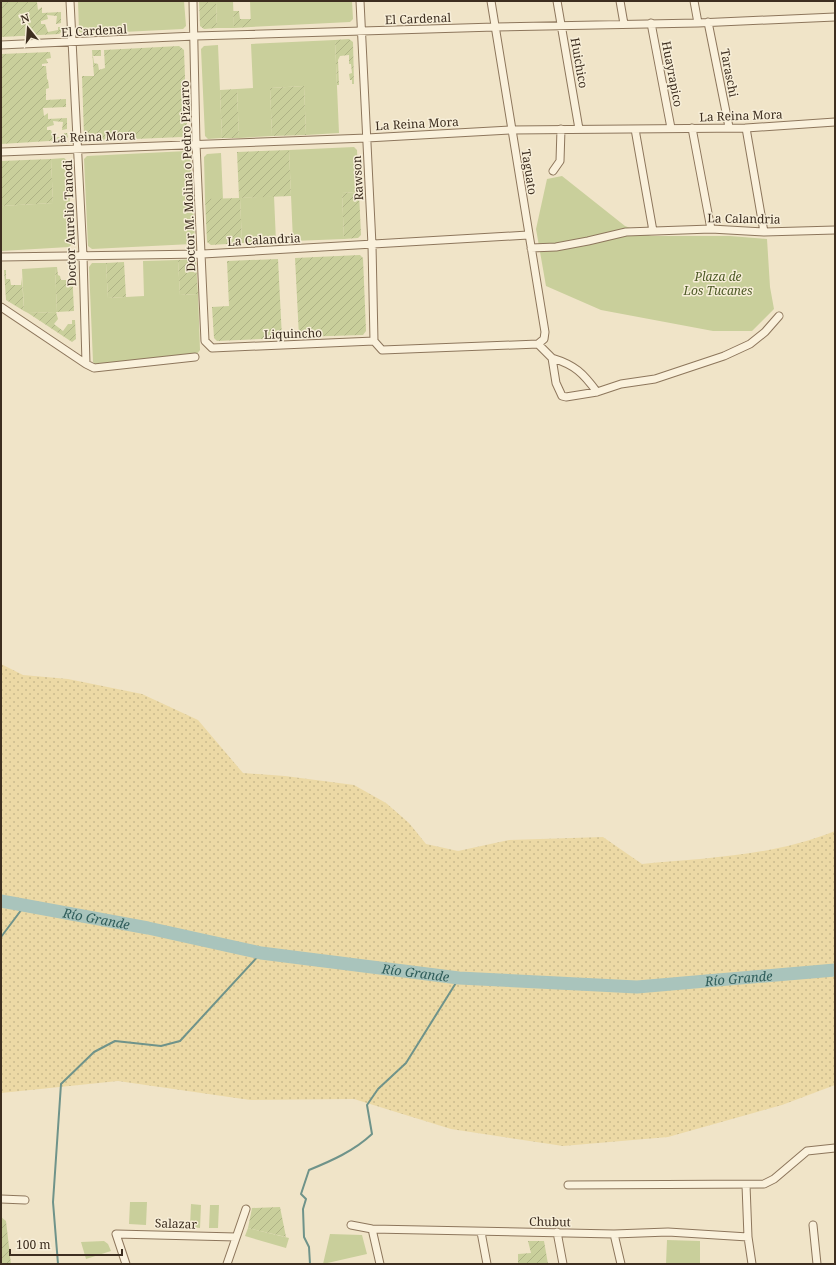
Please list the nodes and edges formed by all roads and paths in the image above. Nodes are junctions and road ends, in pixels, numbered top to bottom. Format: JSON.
{"nodes":[{"id":1,"x":70,"y":1,"type":"edge"},
{"id":2,"x":193,"y":1,"type":"edge"},
{"id":3,"x":360,"y":1,"type":"edge"},
{"id":4,"x":491,"y":1,"type":"edge"},
{"id":5,"x":557,"y":1,"type":"edge"},
{"id":6,"x":620,"y":1,"type":"edge"},
{"id":7,"x":694,"y":1,"type":"edge"},
{"id":8,"x":835,"y":17,"type":"edge"},
{"id":9,"x":708,"y":22,"type":"junction"},
{"id":10,"x":698,"y":23,"type":"junction"},
{"id":11,"x":624,"y":24,"type":"junction"},
{"id":12,"x":651,"y":24,"type":"junction"},
{"id":13,"x":561,"y":25,"type":"junction"},
{"id":14,"x":495,"y":27,"type":"junction"},
{"id":15,"x":362,"y":32,"type":"junction"},
{"id":16,"x":195,"y":36,"type":"junction"},
{"id":17,"x":71,"y":43,"type":"junction"},
{"id":18,"x":1,"y":45,"type":"edge"},
{"id":19,"x":835,"y":122,"type":"edge"},
{"id":20,"x":729,"y":127,"type":"junction"},
{"id":21,"x":671,"y":128,"type":"junction"},
{"id":22,"x":692,"y":128,"type":"junction"},
{"id":23,"x":746,"y":128,"type":"junction"},
{"id":24,"x":561,"y":129,"type":"junction"},
{"id":25,"x":579,"y":129,"type":"junction"},
{"id":26,"x":511,"y":130,"type":"junction"},
{"id":27,"x":635,"y":130,"type":"junction"},
{"id":28,"x":367,"y":138,"type":"junction"},
{"id":29,"x":196,"y":144,"type":"junction"},
{"id":30,"x":78,"y":148,"type":"junction"},
{"id":31,"x":1,"y":152,"type":"edge"},
{"id":32,"x":553,"y":171,"type":"dead end"},
{"id":33,"x":711,"y":229,"type":"junction"},
{"id":34,"x":653,"y":230,"type":"junction"},
{"id":35,"x":835,"y":230,"type":"edge"},
{"id":36,"x":764,"y":232,"type":"junction"},
{"id":37,"x":528,"y":234,"type":"junction"},
{"id":38,"x":372,"y":245,"type":"junction"},
{"id":39,"x":531,"y":248,"type":"junction"},
{"id":40,"x":203,"y":254,"type":"junction"},
{"id":41,"x":83,"y":256,"type":"junction"},
{"id":42,"x":1,"y":257,"type":"edge"},
{"id":43,"x":1,"y":306,"type":"edge"},
{"id":44,"x":779,"y":316,"type":"dead end"},
{"id":45,"x":374,"y":341,"type":"junction"},
{"id":46,"x":538,"y":344,"type":"junction"},
{"id":47,"x":212,"y":348,"type":"joint"},
{"id":48,"x":195,"y":357,"type":"dead end"},
{"id":49,"x":552,"y":358,"type":"junction"},
{"id":50,"x":86,"y":364,"type":"junction"},
{"id":51,"x":597,"y":392,"type":"junction"},
{"id":52,"x":835,"y":1148,"type":"edge"},
{"id":53,"x":568,"y":1185,"type":"dead end"},
{"id":54,"x":746,"y":1185,"type":"junction"},
{"id":55,"x":1,"y":1199,"type":"edge"},
{"id":56,"x":25,"y":1200,"type":"dead end"},
{"id":57,"x":246,"y":1209,"type":"dead end"},
{"id":58,"x":352,"y":1225,"type":"dead end"},
{"id":59,"x":813,"y":1225,"type":"dead end"},
{"id":60,"x":372,"y":1229,"type":"junction"},
{"id":61,"x":482,"y":1232,"type":"junction"},
{"id":62,"x":556,"y":1232,"type":"junction"},
{"id":63,"x":614,"y":1234,"type":"junction"},
{"id":64,"x":748,"y":1237,"type":"junction"},
{"id":65,"x":236,"y":1238,"type":"junction"},
{"id":66,"x":126,"y":1264,"type":"edge"},
{"id":67,"x":228,"y":1264,"type":"edge"},
{"id":68,"x":380,"y":1264,"type":"edge"},
{"id":69,"x":487,"y":1264,"type":"edge"},
{"id":70,"x":564,"y":1264,"type":"edge"},
{"id":71,"x":621,"y":1264,"type":"edge"},
{"id":72,"x":752,"y":1264,"type":"edge"},
{"id":73,"x":817,"y":1264,"type":"edge"}],
"edges":[{"from":1,"to":17,"type":"street","name":"Doctor Aurelio Tanodi"},
{"from":2,"to":16,"type":"street","name":"Doctor M. Molina o Pedro Pizarro"},
{"from":3,"to":15,"type":"street","name":"Rawson"},
{"from":4,"to":14,"type":"street","name":"Taguato"},
{"from":5,"to":13,"type":"street","name":"Huichico"},
{"from":6,"to":11,"type":"street"},
{"from":7,"to":10,"type":"street"},
{"from":8,"to":9,"type":"street","name":"El Cardenal"},
{"from":9,"to":10,"type":"street","name":"El Cardenal"},
{"from":9,"to":20,"type":"street","name":"Taraschi"},
{"from":10,"to":12,"type":"street","name":"El Cardenal"},
{"from":11,"to":12,"type":"street","name":"El Cardenal"},
{"from":11,"to":13,"type":"street","name":"El Cardenal"},
{"from":12,"to":21,"type":"street","name":"Huayrapico"},
{"from":13,"to":14,"type":"street","name":"El Cardenal"},
{"from":13,"to":25,"type":"street","name":"Huichico"},
{"from":14,"to":15,"type":"street","name":"El Cardenal"},
{"from":14,"to":26,"type":"street","name":"Taguato"},
{"from":15,"to":16,"type":"street","name":"El Cardenal"},
{"from":15,"to":28,"type":"street","name":"Rawson"},
{"from":16,"to":17,"type":"street","name":"El Cardenal"},
{"from":16,"to":29,"type":"street","name":"Doctor M. Molina o Pedro Pizarro"},
{"from":17,"to":18,"type":"street","name":"El Cardenal"},
{"from":17,"to":30,"type":"street","name":"Doctor Aurelio Tanodi"},
{"from":19,"to":23,"type":"street","name":"La Reina Mora"},
{"from":20,"to":22,"type":"street","name":"La Reina Mora"},
{"from":20,"to":23,"type":"street","name":"La Reina Mora"},
{"from":21,"to":22,"type":"street","name":"La Reina Mora"},
{"from":21,"to":27,"type":"street","name":"La Reina Mora"},
{"from":22,"to":33,"type":"street"},
{"from":23,"to":36,"type":"street"},
{"from":24,"to":25,"type":"street","name":"La Reina Mora"},
{"from":24,"to":26,"type":"street","name":"La Reina Mora"},
{"from":24,"to":32,"type":"street"},
{"from":25,"to":27,"type":"street","name":"La Reina Mora"},
{"from":26,"to":28,"type":"street","name":"La Reina Mora"},
{"from":26,"to":37,"type":"street","name":"Taguato"},
{"from":27,"to":34,"type":"street"},
{"from":28,"to":29,"type":"street","name":"La Reina Mora"},
{"from":28,"to":38,"type":"street","name":"Rawson"},
{"from":29,"to":30,"type":"street","name":"La Reina Mora"},
{"from":29,"to":40,"type":"street","name":"Doctor M. Molina o Pedro Pizarro"},
{"from":30,"to":31,"type":"street","name":"La Reina Mora"},
{"from":30,"to":41,"type":"street","name":"Doctor Aurelio Tanodi"},
{"from":33,"to":34,"type":"street","name":"La Calandria"},
{"from":33,"to":36,"type":"street","name":"La Calandria"},
{"from":34,"to":39,"type":"street","name":"La Calandria"},
{"from":35,"to":36,"type":"street","name":"La Calandria"},
{"from":37,"to":38,"type":"street","name":"La Calandria"},
{"from":37,"to":39,"type":"street","name":"Taguato"},
{"from":38,"to":40,"type":"street","name":"La Calandria"},
{"from":38,"to":45,"type":"street","name":"Rawson"},
{"from":39,"to":46,"type":"street","name":"Taguato"},
{"from":40,"to":41,"type":"street","name":"La Calandria"},
{"from":40,"to":47,"type":"street","name":"Doctor M. Molina o Pedro Pizarro"},
{"from":41,"to":42,"type":"street","name":"La Calandria"},
{"from":41,"to":50,"type":"street","name":"Doctor Aurelio Tanodi"},
{"from":43,"to":50,"type":"street"},
{"from":44,"to":51,"type":"street"},
{"from":45,"to":46,"type":"street"},
{"from":45,"to":47,"type":"street","name":"Liquincho"},
{"from":46,"to":49,"type":"street"},
{"from":48,"to":50,"type":"street"},
{"from":49,"to":51,"type":"street"},
{"from":49,"to":51,"type":"street"},
{"from":52,"to":54,"type":"street"},
{"from":53,"to":54,"type":"street"},
{"from":54,"to":64,"type":"street"},
{"from":55,"to":56,"type":"street"},
{"from":57,"to":65,"type":"street"},
{"from":58,"to":60,"type":"street","name":"Chubut"},
{"from":59,"to":73,"type":"street"},
{"from":60,"to":61,"type":"street","name":"Chubut"},
{"from":60,"to":68,"type":"street"},
{"from":61,"to":62,"type":"street","name":"Chubut"},
{"from":61,"to":69,"type":"street"},
{"from":62,"to":63,"type":"street","name":"Chubut"},
{"from":62,"to":70,"type":"street"},
{"from":63,"to":64,"type":"street","name":"Chubut"},
{"from":63,"to":71,"type":"street"},
{"from":64,"to":72,"type":"street"},
{"from":65,"to":66,"type":"street","name":"Salazar"},
{"from":65,"to":67,"type":"street"}]}
